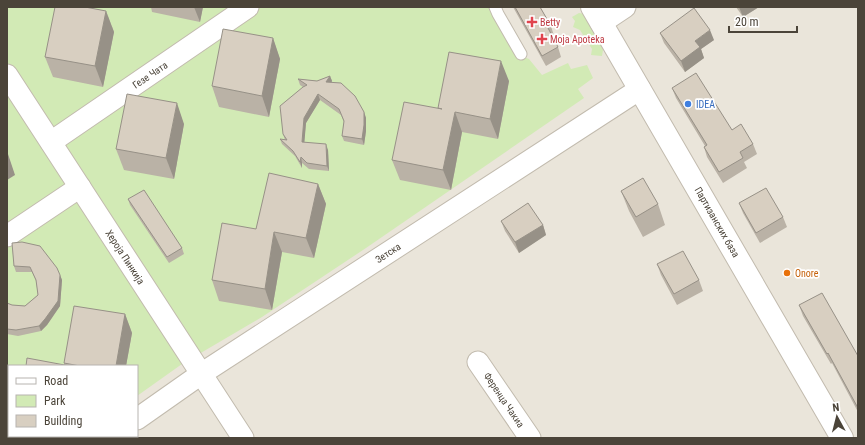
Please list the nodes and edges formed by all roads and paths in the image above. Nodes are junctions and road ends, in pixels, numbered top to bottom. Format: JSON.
{"nodes":[{"id":1,"x":248,"y":7,"type":"edge"},
{"id":2,"x":495,"y":7,"type":"edge"},
{"id":3,"x":625,"y":7,"type":"edge"},
{"id":4,"x":597,"y":15,"type":"edge"},
{"id":5,"x":521,"y":54,"type":"dead end"},
{"id":6,"x":7,"y":75,"type":"edge"},
{"id":7,"x":640,"y":89,"type":"junction"},
{"id":8,"x":51,"y":142,"type":"junction"},
{"id":9,"x":80,"y":187,"type":"junction"},
{"id":10,"x":7,"y":236,"type":"edge"},
{"id":11,"x":478,"y":362,"type":"dead end"},
{"id":12,"x":201,"y":374,"type":"junction"},
{"id":13,"x":138,"y":418,"type":"edge"},
{"id":14,"x":243,"y":438,"type":"edge"},
{"id":15,"x":530,"y":438,"type":"edge"},
{"id":16,"x":842,"y":438,"type":"edge"}],
"edges":[{"from":1,"to":8,"type":"street","name":"Гезе Чата"},
{"from":2,"to":5,"type":"lane"},
{"from":3,"to":4,"type":"street"},
{"from":4,"to":7,"type":"street","name":"Партизанских база"},
{"from":6,"to":8,"type":"street","name":"Хероја Пинкија"},
{"from":7,"to":12,"type":"street","name":"Зетска"},
{"from":7,"to":16,"type":"street","name":"Партизанских база"},
{"from":8,"to":9,"type":"street","name":"Хероја Пинкија"},
{"from":9,"to":10,"type":"street"},
{"from":9,"to":12,"type":"street","name":"Хероја Пинкија"},
{"from":11,"to":15,"type":"street","name":"Ференца Чакиа"},
{"from":12,"to":13,"type":"street","name":"Зетска"},
{"from":12,"to":14,"type":"street","name":"Хероја Пинкија"}]}
